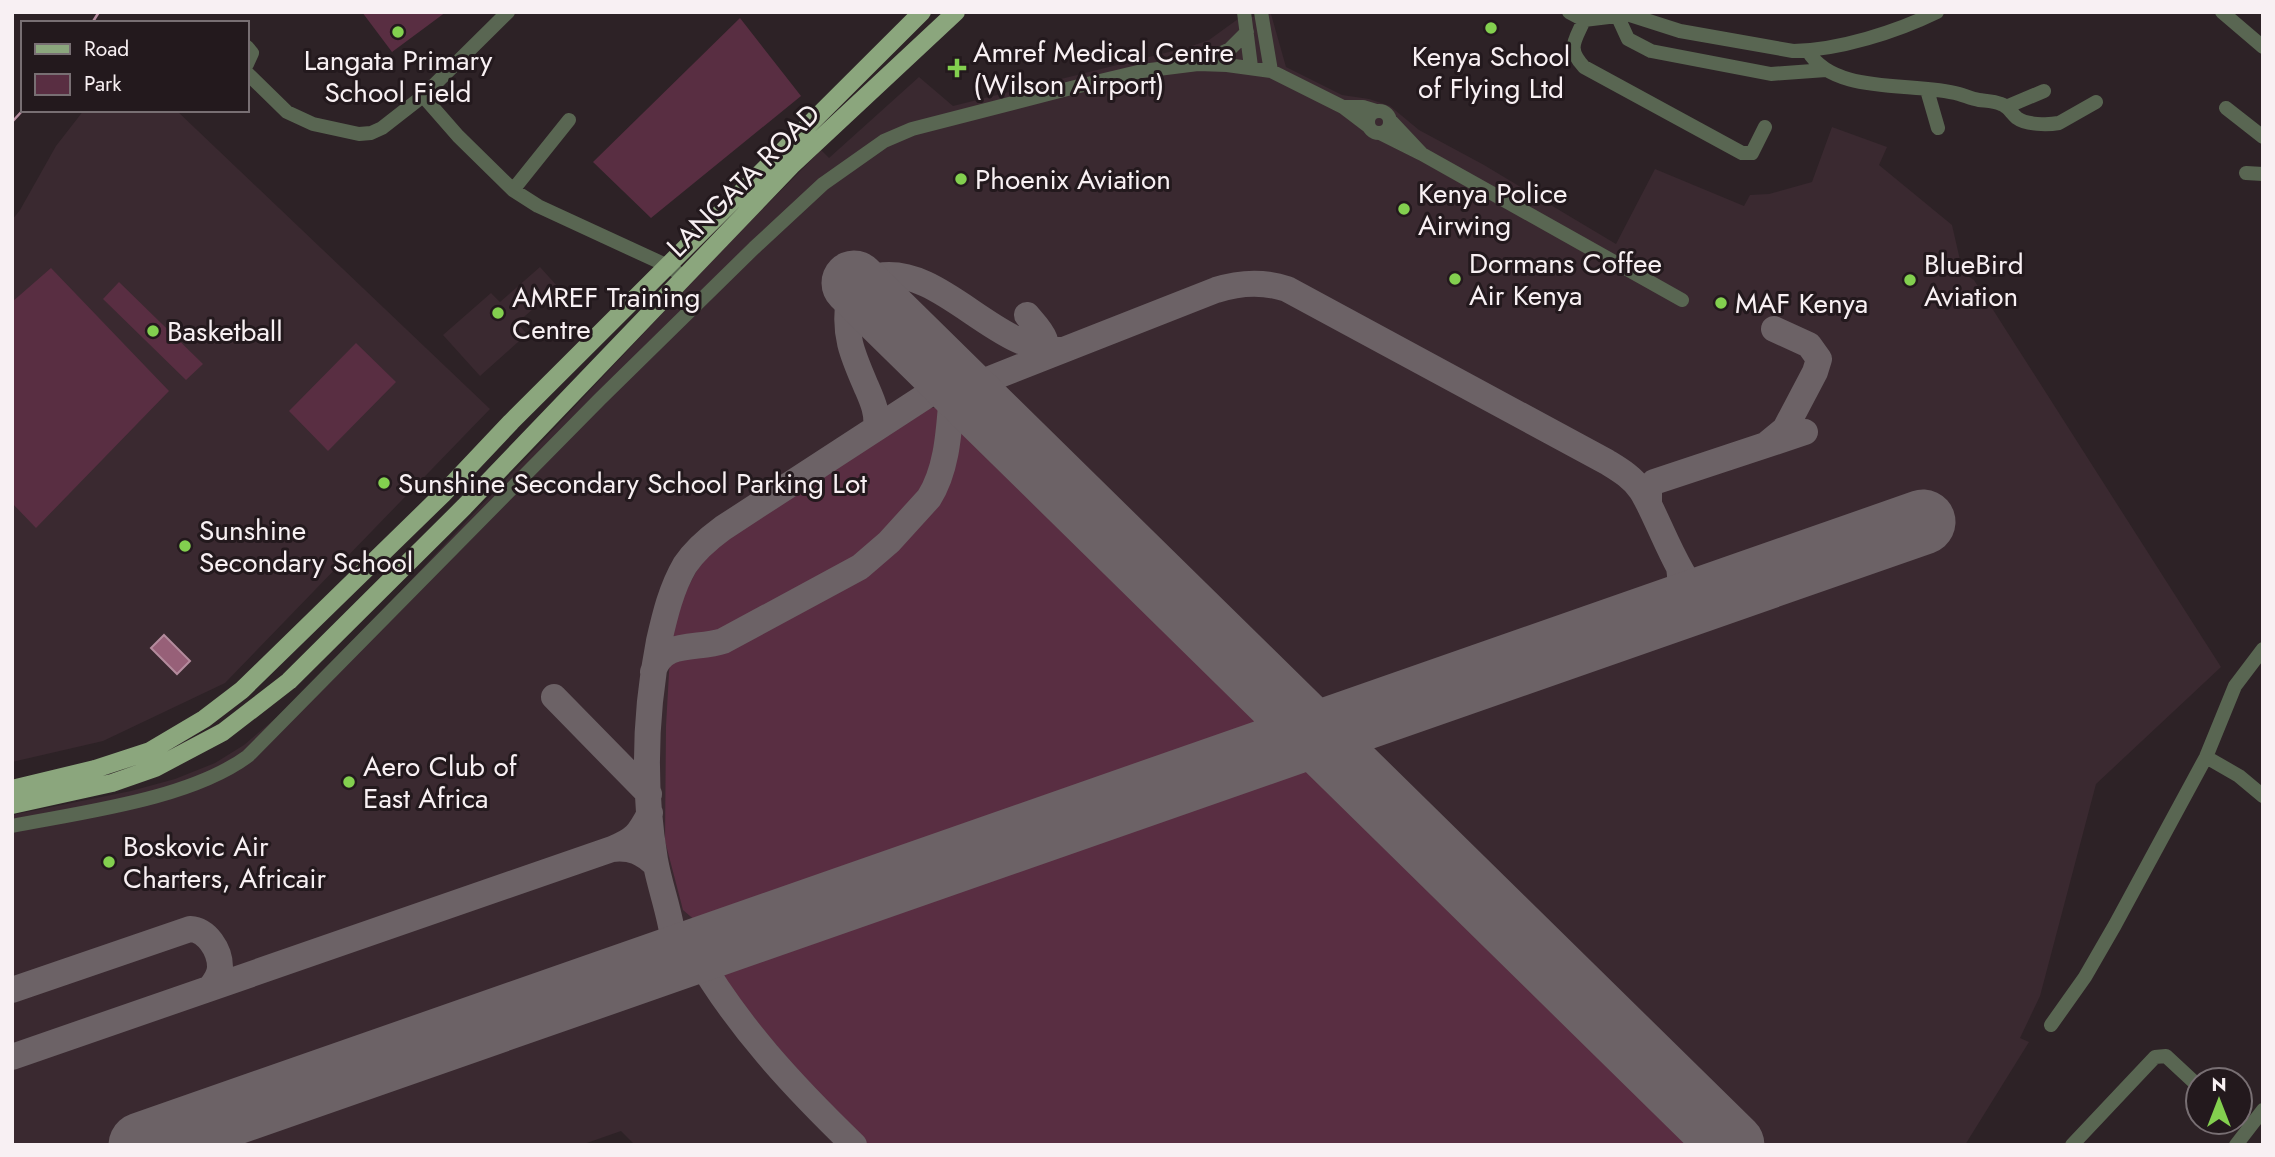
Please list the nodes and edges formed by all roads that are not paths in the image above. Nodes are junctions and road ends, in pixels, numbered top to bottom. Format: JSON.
{"nodes":[{"id":1,"x":508,"y":12,"type":"edge"},
{"id":2,"x":922,"y":12,"type":"edge"},
{"id":3,"x":1244,"y":12,"type":"edge"},
{"id":4,"x":1261,"y":12,"type":"edge"},
{"id":5,"x":1569,"y":12,"type":"edge"},
{"id":6,"x":1937,"y":12,"type":"edge"},
{"id":7,"x":2222,"y":12,"type":"edge"},
{"id":8,"x":954,"y":13,"type":"edge"},
{"id":9,"x":1625,"y":14,"type":"edge"},
{"id":10,"x":1584,"y":20,"type":"junction"},
{"id":11,"x":1247,"y":32,"type":"junction"},
{"id":12,"x":2263,"y":47,"type":"edge"},
{"id":13,"x":1808,"y":51,"type":"junction"},
{"id":14,"x":1198,"y":64,"type":"junction"},
{"id":15,"x":1251,"y":67,"type":"junction"},
{"id":16,"x":1826,"y":70,"type":"junction"},
{"id":17,"x":1270,"y":71,"type":"junction"},
{"id":18,"x":248,"y":74,"type":"edge"},
{"id":19,"x":1927,"y":90,"type":"junction"},
{"id":20,"x":2044,"y":91,"type":"dead end"},
{"id":21,"x":423,"y":96,"type":"junction"},
{"id":22,"x":2096,"y":102,"type":"dead end"},
{"id":23,"x":1343,"y":107,"type":"junction"},
{"id":24,"x":2006,"y":107,"type":"junction"},
{"id":25,"x":2226,"y":108,"type":"dead end"},
{"id":26,"x":1376,"y":111,"type":"junction"},
{"id":27,"x":569,"y":120,"type":"dead end"},
{"id":28,"x":1390,"y":120,"type":"junction"},
{"id":29,"x":1765,"y":127,"type":"dead end"},
{"id":30,"x":1938,"y":128,"type":"dead end"},
{"id":31,"x":1374,"y":129,"type":"junction"},
{"id":32,"x":2263,"y":137,"type":"edge"},
{"id":33,"x":1422,"y":154,"type":"junction"},
{"id":34,"x":2246,"y":173,"type":"dead end"},
{"id":35,"x":2263,"y":174,"type":"edge"},
{"id":36,"x":513,"y":190,"type":"junction"},
{"id":37,"x":668,"y":266,"type":"junction"},
{"id":38,"x":684,"y":277,"type":"junction"},
{"id":39,"x":1682,"y":300,"type":"dead end"},
{"id":40,"x":2263,"y":649,"type":"edge"},
{"id":41,"x":2206,"y":757,"type":"junction"},
{"id":42,"x":12,"y":789,"type":"edge"},
{"id":43,"x":2263,"y":796,"type":"edge"},
{"id":44,"x":12,"y":805,"type":"edge"},
{"id":45,"x":12,"y":826,"type":"edge"},
{"id":46,"x":2051,"y":1025,"type":"dead end"},
{"id":47,"x":2184,"y":1073,"type":"edge"},
{"id":48,"x":2263,"y":1110,"type":"edge"},
{"id":49,"x":2078,"y":1143,"type":"edge"},
{"id":50,"x":2236,"y":1145,"type":"edge"}],
"edges":[{"from":1,"to":21,"type":"street"},
{"from":2,"to":37,"type":"main road","name":"LANGATA ROAD"},
{"from":3,"to":11,"type":"street"},
{"from":4,"to":17,"type":"street"},
{"from":5,"to":10,"type":"street"},
{"from":6,"to":13,"type":"street"},
{"from":7,"to":12,"type":"street"},
{"from":8,"to":38,"type":"main road","name":"LANGATA ROAD"},
{"from":9,"to":10,"type":"street"},
{"from":9,"to":13,"type":"street"},
{"from":9,"to":16,"type":"street"},
{"from":10,"to":29,"type":"street"},
{"from":11,"to":14,"type":"street"},
{"from":11,"to":15,"type":"street"},
{"from":13,"to":16,"type":"street"},
{"from":14,"to":15,"type":"street"},
{"from":14,"to":45,"type":"street"},
{"from":15,"to":17,"type":"street"},
{"from":16,"to":19,"type":"street"},
{"from":17,"to":23,"type":"street"},
{"from":18,"to":21,"type":"street"},
{"from":19,"to":24,"type":"street"},
{"from":19,"to":30,"type":"street"},
{"from":20,"to":24,"type":"street"},
{"from":21,"to":36,"type":"street"},
{"from":22,"to":24,"type":"street"},
{"from":23,"to":26,"type":"street"},
{"from":23,"to":31,"type":"street"},
{"from":25,"to":32,"type":"street"},
{"from":26,"to":28,"type":"street"},
{"from":26,"to":31,"type":"street"},
{"from":27,"to":36,"type":"street"},
{"from":28,"to":31,"type":"street"},
{"from":28,"to":33,"type":"street"},
{"from":31,"to":33,"type":"street"},
{"from":33,"to":39,"type":"street"},
{"from":34,"to":35,"type":"street"},
{"from":36,"to":37,"type":"street"},
{"from":37,"to":38,"type":"street"},
{"from":37,"to":42,"type":"main road","name":"LANGATA ROAD"},
{"from":38,"to":44,"type":"main road","name":"LANGATA ROAD"},
{"from":40,"to":41,"type":"street"},
{"from":41,"to":43,"type":"street"},
{"from":41,"to":46,"type":"street"},
{"from":47,"to":49,"type":"street"},
{"from":48,"to":50,"type":"street"}]}
